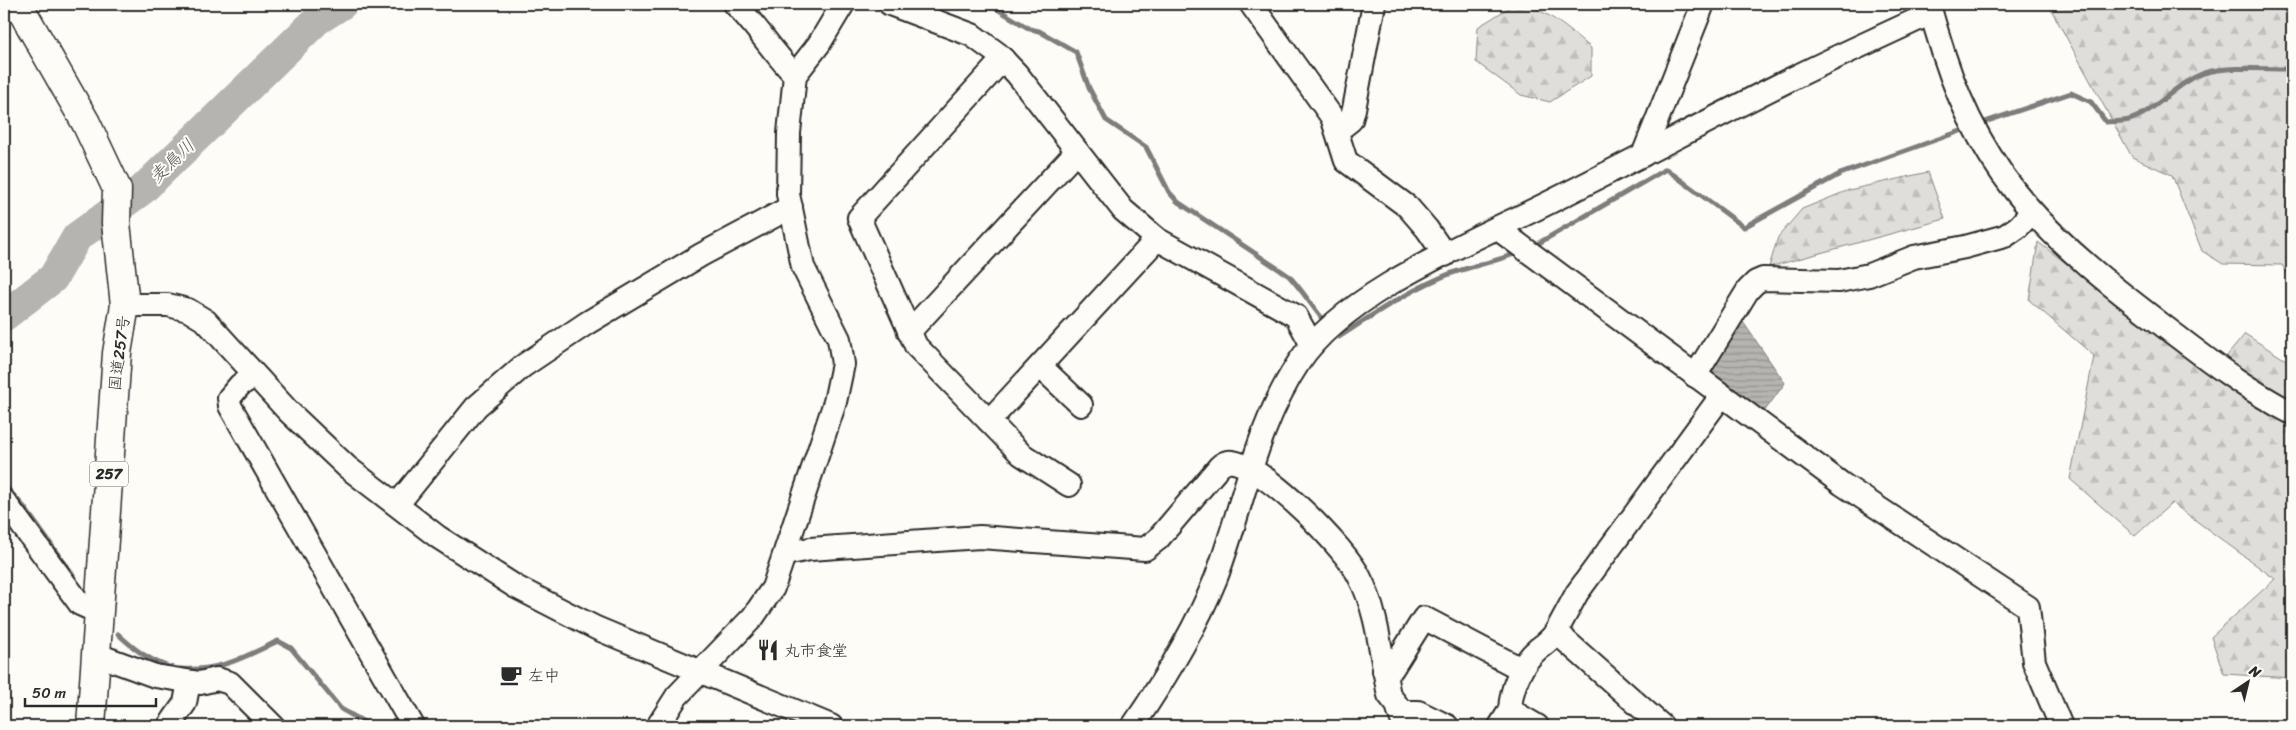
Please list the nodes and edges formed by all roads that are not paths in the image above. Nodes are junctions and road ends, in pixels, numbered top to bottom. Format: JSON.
{"nodes":[{"id":1,"x":18,"y":4,"type":"edge"},
{"id":2,"x":735,"y":4,"type":"edge"},
{"id":3,"x":843,"y":4,"type":"edge"},
{"id":4,"x":890,"y":4,"type":"edge"},
{"id":5,"x":1251,"y":4,"type":"edge"},
{"id":6,"x":1374,"y":4,"type":"edge"},
{"id":7,"x":1703,"y":4,"type":"edge"},
{"id":8,"x":1930,"y":8,"type":"edge"},
{"id":9,"x":1003,"y":59,"type":"junction"},
{"id":10,"x":795,"y":75,"type":"junction"},
{"id":11,"x":1337,"y":131,"type":"junction"},
{"id":12,"x":1077,"y":151,"type":"junction"},
{"id":13,"x":1643,"y":155,"type":"junction"},
{"id":14,"x":791,"y":208,"type":"junction"},
{"id":15,"x":2032,"y":212,"type":"junction"},
{"id":16,"x":1498,"y":229,"type":"junction"},
{"id":17,"x":1157,"y":239,"type":"junction"},
{"id":18,"x":1445,"y":254,"type":"junction"},
{"id":19,"x":125,"y":305,"type":"junction"},
{"id":20,"x":909,"y":332,"type":"junction"},
{"id":21,"x":1312,"y":345,"type":"junction"},
{"id":22,"x":1040,"y":366,"type":"junction"},
{"id":23,"x":254,"y":376,"type":"junction"},
{"id":24,"x":1695,"y":376,"type":"junction"},
{"id":25,"x":1722,"y":395,"type":"junction"},
{"id":26,"x":1081,"y":405,"type":"dead end"},
{"id":27,"x":2292,"y":413,"type":"edge"},
{"id":28,"x":989,"y":421,"type":"junction"},
{"id":29,"x":1251,"y":469,"type":"junction"},
{"id":30,"x":1069,"y":485,"type":"dead end"},
{"id":31,"x":4,"y":502,"type":"edge"},
{"id":32,"x":397,"y":505,"type":"junction"},
{"id":33,"x":785,"y":554,"type":"junction"},
{"id":34,"x":98,"y":612,"type":"junction"},
{"id":35,"x":1558,"y":630,"type":"junction"},
{"id":36,"x":95,"y":654,"type":"junction"},
{"id":37,"x":1521,"y":669,"type":"junction"},
{"id":38,"x":702,"y":671,"type":"junction"},
{"id":39,"x":1384,"y":671,"type":"junction"},
{"id":40,"x":189,"y":682,"type":"junction"},
{"id":41,"x":1505,"y":718,"type":"edge"},
{"id":42,"x":1402,"y":719,"type":"edge"},
{"id":43,"x":91,"y":726,"type":"edge"},
{"id":44,"x":169,"y":726,"type":"edge"},
{"id":45,"x":273,"y":726,"type":"edge"},
{"id":46,"x":413,"y":726,"type":"edge"},
{"id":47,"x":658,"y":726,"type":"edge"},
{"id":48,"x":831,"y":726,"type":"edge"},
{"id":49,"x":1133,"y":726,"type":"edge"},
{"id":50,"x":1447,"y":726,"type":"edge"},
{"id":51,"x":1536,"y":726,"type":"edge"},
{"id":52,"x":1662,"y":726,"type":"edge"},
{"id":53,"x":2061,"y":726,"type":"edge"}],
"edges":[{"from":1,"to":19,"type":"highway","name":"国道257号","number":"257"},
{"from":2,"to":10,"type":"street"},
{"from":3,"to":10,"type":"street"},
{"from":4,"to":9,"type":"street"},
{"from":5,"to":11,"type":"street"},
{"from":6,"to":11,"type":"street"},
{"from":7,"to":13,"type":"street"},
{"from":8,"to":13,"type":"street"},
{"from":8,"to":15,"type":"street"},
{"from":9,"to":12,"type":"street"},
{"from":9,"to":20,"type":"street"},
{"from":10,"to":14,"type":"street"},
{"from":11,"to":18,"type":"street"},
{"from":12,"to":17,"type":"street"},
{"from":12,"to":20,"type":"street"},
{"from":13,"to":16,"type":"street"},
{"from":14,"to":32,"type":"street"},
{"from":14,"to":33,"type":"street"},
{"from":15,"to":24,"type":"street"},
{"from":15,"to":27,"type":"street"},
{"from":16,"to":18,"type":"street"},
{"from":16,"to":24,"type":"street"},
{"from":17,"to":21,"type":"street"},
{"from":17,"to":22,"type":"street"},
{"from":18,"to":21,"type":"street"},
{"from":19,"to":23,"type":"street"},
{"from":19,"to":34,"type":"highway","name":"国道257号","number":"257"},
{"from":20,"to":28,"type":"street"},
{"from":21,"to":29,"type":"street"},
{"from":22,"to":26,"type":"street"},
{"from":22,"to":28,"type":"street"},
{"from":23,"to":32,"type":"street"},
{"from":23,"to":46,"type":"street"},
{"from":24,"to":25,"type":"street"},
{"from":25,"to":35,"type":"street"},
{"from":25,"to":53,"type":"street"},
{"from":28,"to":30,"type":"street"},
{"from":29,"to":33,"type":"street"},
{"from":29,"to":39,"type":"street"},
{"from":29,"to":49,"type":"street"},
{"from":31,"to":34,"type":"street"},
{"from":32,"to":38,"type":"street"},
{"from":33,"to":38,"type":"street"},
{"from":34,"to":36,"type":"highway","name":"国道257号","number":"257"},
{"from":35,"to":37,"type":"street"},
{"from":35,"to":52,"type":"street"},
{"from":36,"to":40,"type":"street"},
{"from":36,"to":43,"type":"highway","name":"国道257号","number":"257"},
{"from":37,"to":39,"type":"street"},
{"from":37,"to":41,"type":"street"},
{"from":38,"to":47,"type":"street"},
{"from":38,"to":48,"type":"street"},
{"from":39,"to":42,"type":"street"},
{"from":40,"to":44,"type":"street"},
{"from":40,"to":45,"type":"street"},
{"from":41,"to":51,"type":"street"},
{"from":42,"to":50,"type":"street"}]}
